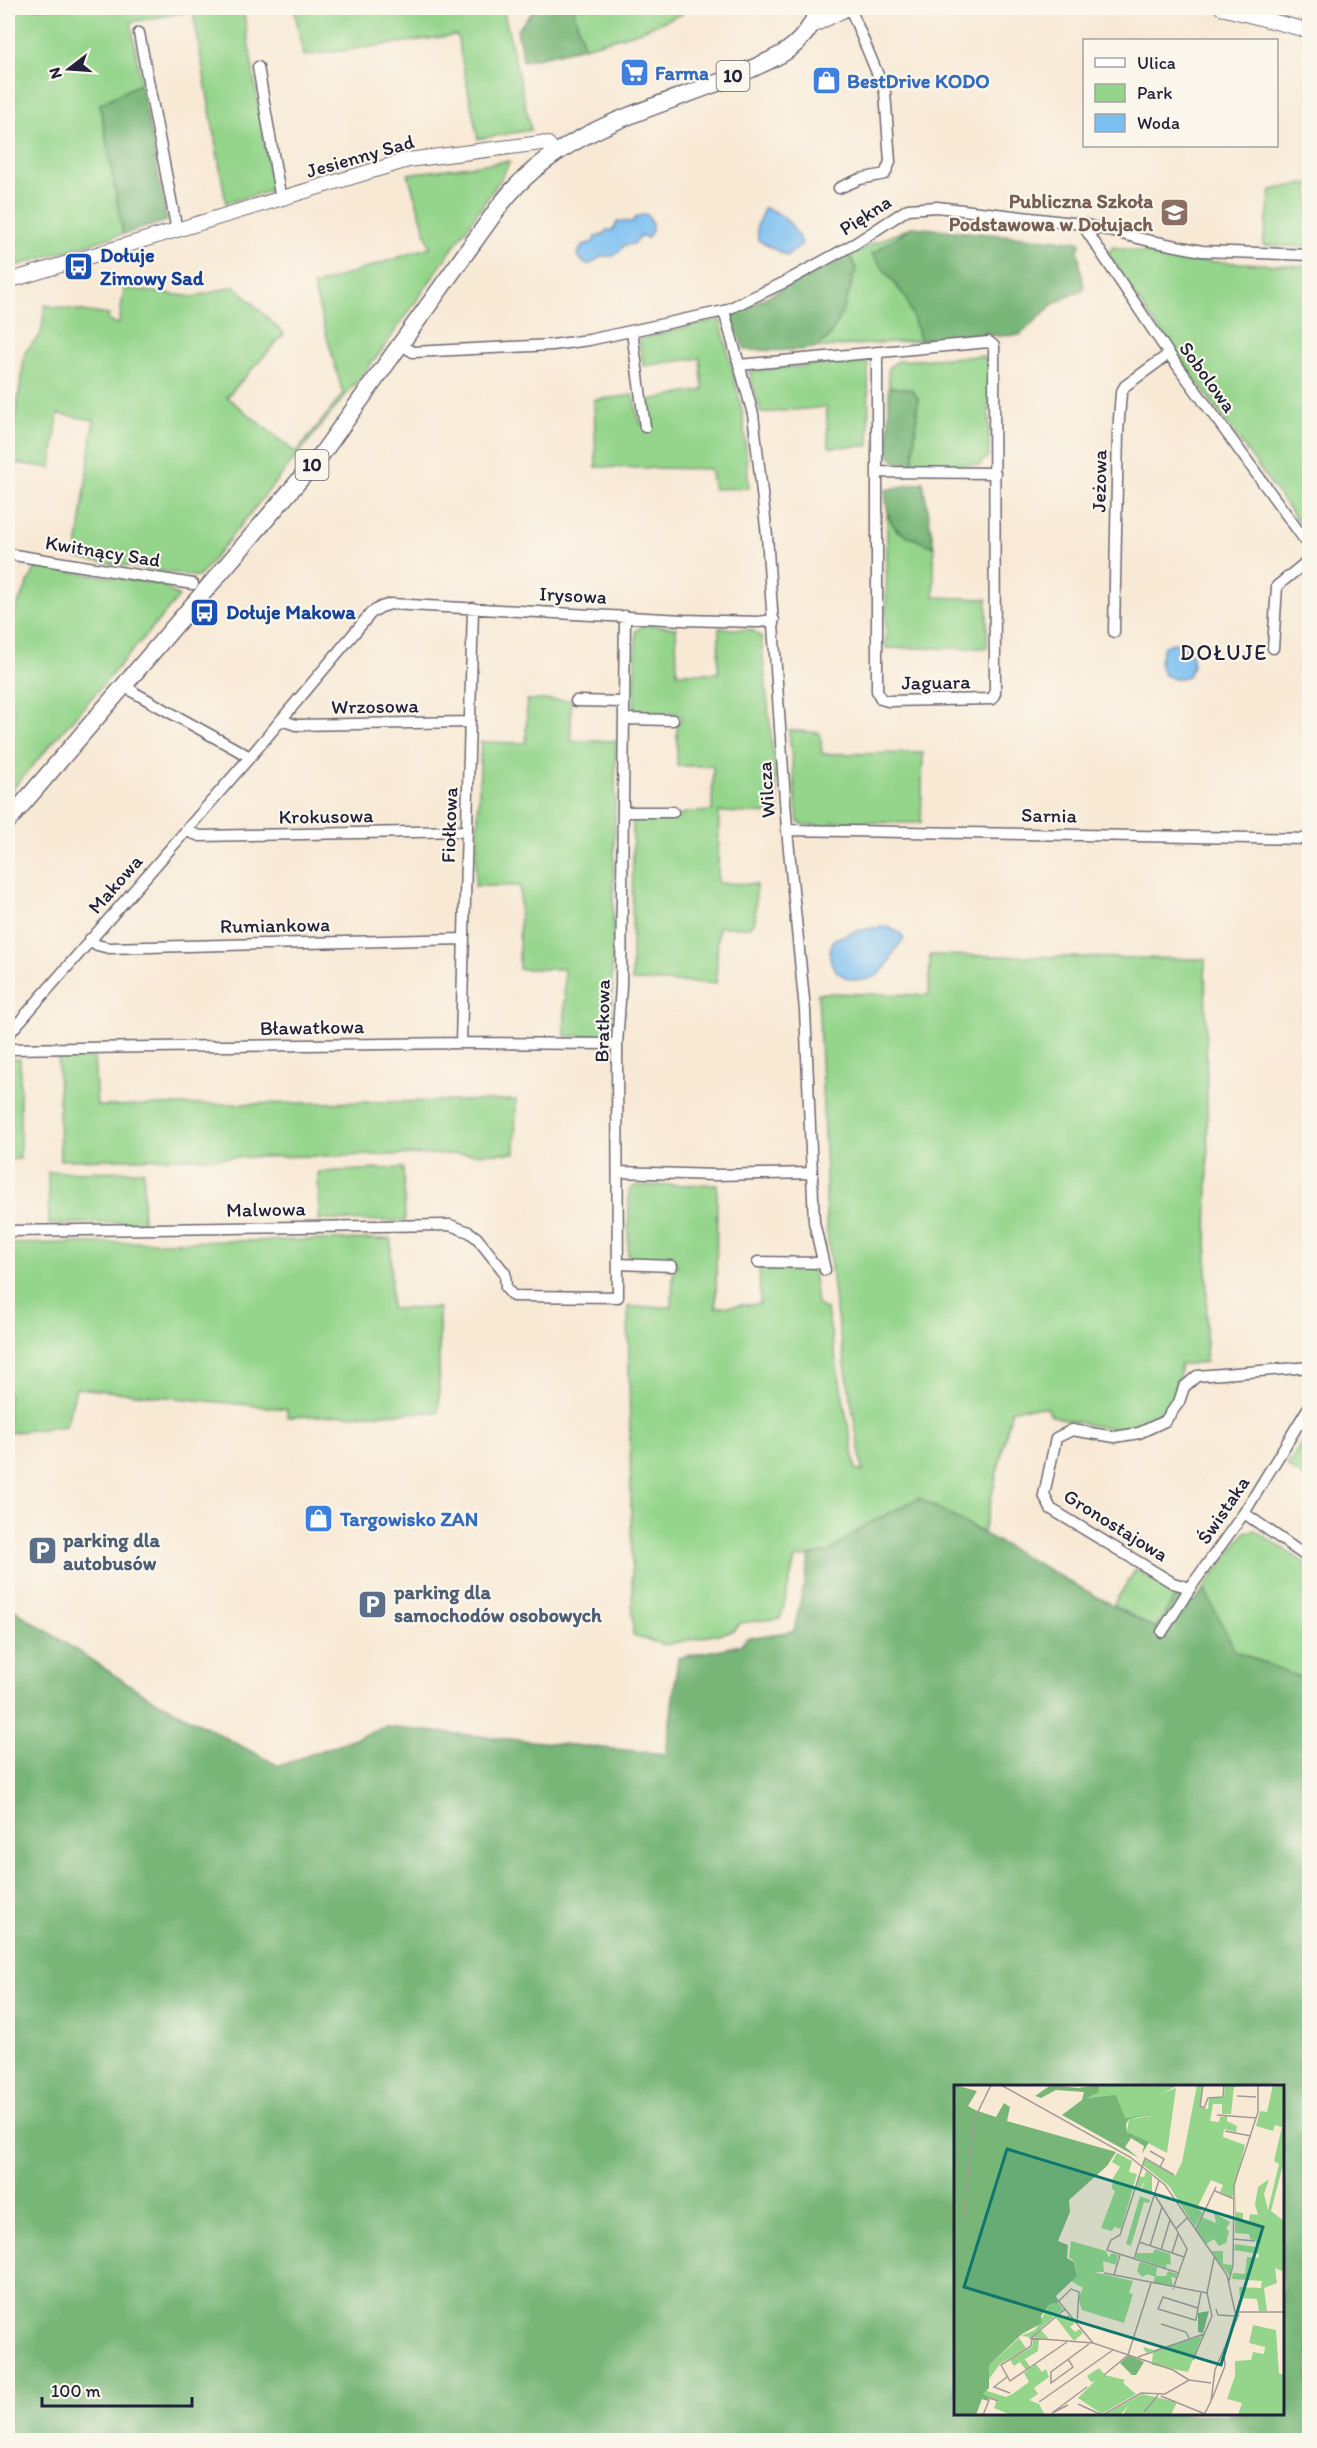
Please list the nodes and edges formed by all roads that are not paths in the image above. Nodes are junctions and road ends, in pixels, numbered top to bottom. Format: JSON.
{"nodes":[{"id":1,"x":818,"y":8,"type":"edge"},
{"id":2,"x":849,"y":8,"type":"edge"},
{"id":3,"x":1222,"y":8,"type":"edge"},
{"id":4,"x":810,"y":27,"type":"junction"},
{"id":5,"x":1310,"y":30,"type":"edge"},
{"id":6,"x":139,"y":33,"type":"dead end"},
{"id":7,"x":258,"y":66,"type":"dead end"},
{"id":8,"x":554,"y":152,"type":"junction"},
{"id":9,"x":839,"y":188,"type":"dead end"},
{"id":10,"x":281,"y":200,"type":"junction"},
{"id":11,"x":1082,"y":224,"type":"junction"},
{"id":12,"x":177,"y":231,"type":"junction"},
{"id":13,"x":1310,"y":255,"type":"edge"},
{"id":14,"x":8,"y":281,"type":"edge"},
{"id":15,"x":724,"y":311,"type":"junction"},
{"id":16,"x":632,"y":332,"type":"junction"},
{"id":17,"x":401,"y":345,"type":"junction"},
{"id":18,"x":877,"y":352,"type":"junction"},
{"id":19,"x":1169,"y":354,"type":"junction"},
{"id":20,"x":739,"y":365,"type":"junction"},
{"id":21,"x":645,"y":427,"type":"dead end"},
{"id":22,"x":877,"y":472,"type":"junction"},
{"id":23,"x":995,"y":473,"type":"junction"},
{"id":24,"x":1310,"y":547,"type":"edge"},
{"id":25,"x":8,"y":554,"type":"edge"},
{"id":26,"x":1310,"y":559,"type":"edge"},
{"id":27,"x":193,"y":584,"type":"dead end"},
{"id":28,"x":473,"y":608,"type":"junction"},
{"id":29,"x":371,"y":614,"type":"joint"},
{"id":30,"x":625,"y":616,"type":"junction"},
{"id":31,"x":774,"y":620,"type":"junction"},
{"id":32,"x":1114,"y":632,"type":"dead end"},
{"id":33,"x":1273,"y":648,"type":"dead end"},
{"id":34,"x":125,"y":685,"type":"junction"},
{"id":35,"x":576,"y":701,"type":"dead end"},
{"id":36,"x":623,"y":702,"type":"junction"},
{"id":37,"x":624,"y":719,"type":"junction"},
{"id":38,"x":281,"y":720,"type":"junction"},
{"id":39,"x":673,"y":720,"type":"dead end"},
{"id":40,"x":470,"y":722,"type":"junction"},
{"id":41,"x":250,"y":757,"type":"junction"},
{"id":42,"x":673,"y":812,"type":"dead end"},
{"id":43,"x":623,"y":813,"type":"junction"},
{"id":44,"x":8,"y":821,"type":"edge"},
{"id":45,"x":787,"y":830,"type":"junction"},
{"id":46,"x":186,"y":831,"type":"junction"},
{"id":47,"x":467,"y":831,"type":"junction"},
{"id":48,"x":1310,"y":839,"type":"edge"},
{"id":49,"x":90,"y":939,"type":"junction"},
{"id":50,"x":463,"y":939,"type":"junction"},
{"id":51,"x":8,"y":1035,"type":"edge"},
{"id":52,"x":461,"y":1043,"type":"junction"},
{"id":53,"x":617,"y":1044,"type":"junction"},
{"id":54,"x":8,"y":1049,"type":"edge"},
{"id":55,"x":618,"y":1172,"type":"junction"},
{"id":56,"x":811,"y":1173,"type":"junction"},
{"id":57,"x":8,"y":1231,"type":"edge"},
{"id":58,"x":758,"y":1262,"type":"dead end"},
{"id":59,"x":618,"y":1264,"type":"junction"},
{"id":60,"x":672,"y":1266,"type":"dead end"},
{"id":61,"x":505,"y":1273,"type":"joint"},
{"id":62,"x":1310,"y":1367,"type":"edge"},
{"id":63,"x":1310,"y":1405,"type":"edge"},
{"id":64,"x":1244,"y":1513,"type":"junction"},
{"id":65,"x":1310,"y":1559,"type":"edge"},
{"id":66,"x":1190,"y":1588,"type":"junction"},
{"id":67,"x":1162,"y":1632,"type":"dead end"}],
"edges":[{"from":1,"to":4,"type":"main road","number":"10"},
{"from":2,"to":4,"type":"street"},
{"from":2,"to":9,"type":"street"},
{"from":3,"to":5,"type":"street"},
{"from":4,"to":8,"type":"main road","number":"10"},
{"from":6,"to":12,"type":"street"},
{"from":7,"to":10,"type":"street"},
{"from":8,"to":10,"type":"street","name":"Jesienny Sad"},
{"from":8,"to":17,"type":"main road","number":"10"},
{"from":10,"to":12,"type":"street","name":"Jesienny Sad"},
{"from":11,"to":13,"type":"street","name":"Piękna"},
{"from":11,"to":15,"type":"street","name":"Piękna"},
{"from":11,"to":19,"type":"street","name":"Sobolowa"},
{"from":12,"to":14,"type":"street","name":"Jesienny Sad"},
{"from":15,"to":16,"type":"street","name":"Piękna"},
{"from":15,"to":20,"type":"street","name":"Wilcza"},
{"from":16,"to":17,"type":"street","name":"Piękna"},
{"from":16,"to":21,"type":"street"},
{"from":17,"to":34,"type":"main road","number":"10"},
{"from":18,"to":20,"type":"street","name":"Jaguara"},
{"from":18,"to":22,"type":"street","name":"Jaguara"},
{"from":18,"to":23,"type":"street","name":"Jaguara"},
{"from":19,"to":24,"type":"street","name":"Sobolowa"},
{"from":19,"to":32,"type":"street","name":"Jeżowa"},
{"from":20,"to":31,"type":"street","name":"Wilcza"},
{"from":22,"to":23,"type":"street"},
{"from":22,"to":23,"type":"street","name":"Jaguara"},
{"from":25,"to":27,"type":"street","name":"Kwitnący Sad"},
{"from":26,"to":33,"type":"street"},
{"from":28,"to":29,"type":"street","name":"Irysowa"},
{"from":28,"to":30,"type":"street","name":"Irysowa"},
{"from":28,"to":40,"type":"street","name":"Fiołkowa"},
{"from":29,"to":38,"type":"street","name":"Makowa"},
{"from":30,"to":31,"type":"street","name":"Irysowa"},
{"from":30,"to":36,"type":"street","name":"Bratkowa"},
{"from":31,"to":45,"type":"street","name":"Wilcza"},
{"from":34,"to":41,"type":"street"},
{"from":34,"to":44,"type":"main road","number":"10"},
{"from":35,"to":36,"type":"street"},
{"from":36,"to":37,"type":"street","name":"Bratkowa"},
{"from":37,"to":39,"type":"street"},
{"from":37,"to":43,"type":"street","name":"Bratkowa"},
{"from":38,"to":40,"type":"street","name":"Wrzosowa"},
{"from":38,"to":41,"type":"street","name":"Makowa"},
{"from":40,"to":47,"type":"street","name":"Fiołkowa"},
{"from":41,"to":46,"type":"street","name":"Makowa"},
{"from":42,"to":43,"type":"street"},
{"from":43,"to":53,"type":"street","name":"Bratkowa"},
{"from":45,"to":48,"type":"street","name":"Sarnia"},
{"from":45,"to":56,"type":"street","name":"Wilcza"},
{"from":46,"to":47,"type":"street","name":"Krokusowa"},
{"from":46,"to":49,"type":"street","name":"Makowa"},
{"from":47,"to":50,"type":"street","name":"Fiołkowa"},
{"from":49,"to":50,"type":"street","name":"Rumiankowa"},
{"from":49,"to":51,"type":"street","name":"Makowa"},
{"from":50,"to":52,"type":"street","name":"Fiołkowa"},
{"from":52,"to":53,"type":"street","name":"Bławatkowa"},
{"from":52,"to":54,"type":"street","name":"Bławatkowa"},
{"from":53,"to":55,"type":"street","name":"Bratkowa"},
{"from":55,"to":56,"type":"street"},
{"from":55,"to":59,"type":"street","name":"Bratkowa"},
{"from":56,"to":58,"type":"street","name":"Wilcza"},
{"from":57,"to":61,"type":"street","name":"Malwowa"},
{"from":59,"to":60,"type":"street"},
{"from":59,"to":61,"type":"street","name":"Bratkowa"},
{"from":62,"to":66,"type":"street","name":"Gronostajowa"},
{"from":63,"to":64,"type":"street","name":"Świstaka"},
{"from":64,"to":65,"type":"street"},
{"from":64,"to":66,"type":"street","name":"Świstaka"},
{"from":66,"to":67,"type":"street","name":"Świstaka"}]}
